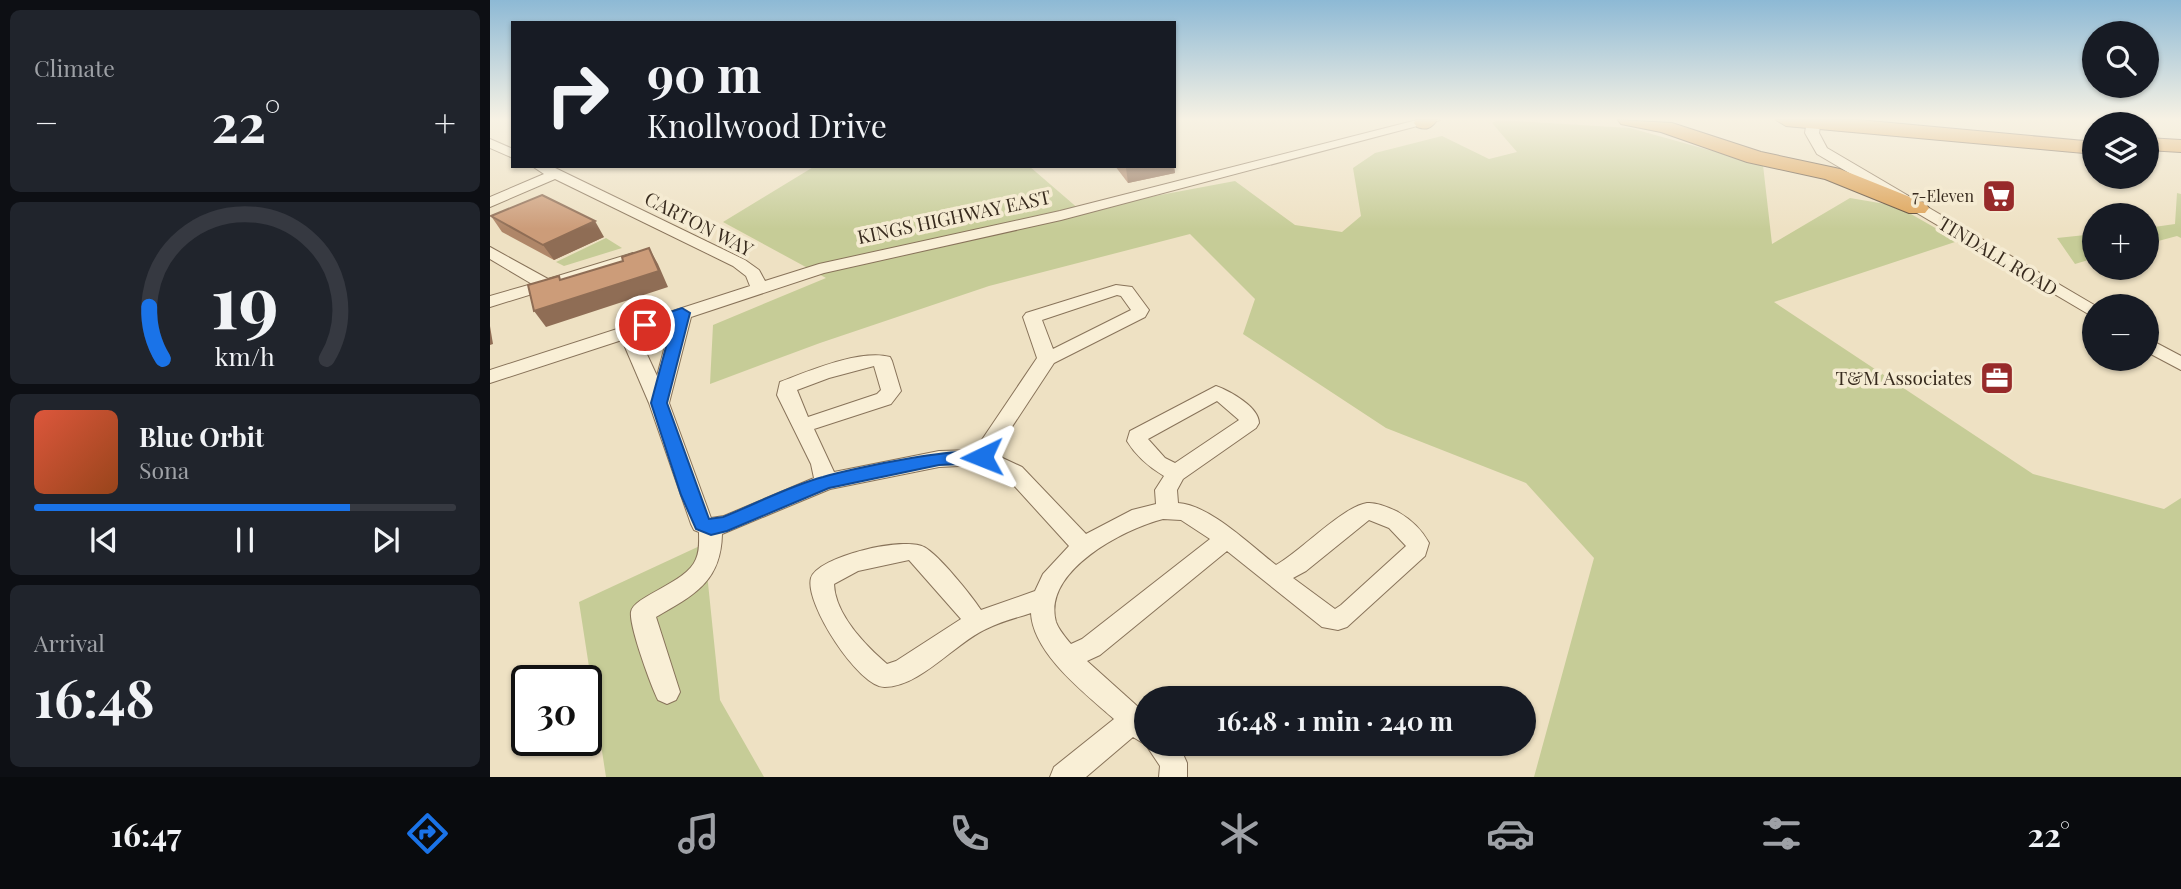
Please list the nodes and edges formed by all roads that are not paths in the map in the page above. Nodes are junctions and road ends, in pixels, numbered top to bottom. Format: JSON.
{"nodes":[{"id":1,"x":1296,"y":156,"type":"edge"},
{"id":2,"x":1754,"y":156,"type":"edge"},
{"id":3,"x":1818,"y":156,"type":"edge"},
{"id":4,"x":1831,"y":156,"type":"edge"},
{"id":5,"x":1784,"y":164,"type":"junction"},
{"id":6,"x":543,"y":168,"type":"edge"},
{"id":7,"x":556,"y":174,"type":"junction"},
{"id":8,"x":490,"y":202,"type":"edge"},
{"id":9,"x":1917,"y":208,"type":"junction"},
{"id":10,"x":490,"y":252,"type":"edge"},
{"id":11,"x":633,"y":258,"type":"edge"},
{"id":12,"x":545,"y":285,"type":"junction"},
{"id":13,"x":759,"y":287,"type":"junction"},
{"id":14,"x":490,"y":302,"type":"edge"},
{"id":15,"x":2082,"y":305,"type":"edge"},
{"id":16,"x":682,"y":313,"type":"junction"},
{"id":17,"x":626,"y":331,"type":"junction"},
{"id":18,"x":2159,"y":351,"type":"edge"},
{"id":19,"x":1047,"y":359,"type":"junction"},
{"id":20,"x":2181,"y":364,"type":"edge"},
{"id":21,"x":490,"y":377,"type":"edge"},
{"id":22,"x":659,"y":403,"type":"junction"},
{"id":23,"x":802,"y":426,"type":"junction"},
{"id":24,"x":982,"y":457,"type":"junction"},
{"id":25,"x":1176,"y":473,"type":"junction"},
{"id":26,"x":825,"y":482,"type":"junction"},
{"id":27,"x":1167,"y":512,"type":"junction"},
{"id":28,"x":711,"y":527,"type":"junction"},
{"id":29,"x":1223,"y":539,"type":"junction"},
{"id":30,"x":1084,"y":548,"type":"junction"},
{"id":31,"x":1275,"y":577,"type":"junction"},
{"id":32,"x":1044,"y":598,"type":"junction"},
{"id":33,"x":976,"y":621,"type":"junction"},
{"id":34,"x":1068,"y":658,"type":"junction"},
{"id":35,"x":667,"y":692,"type":"dead end"},
{"id":36,"x":1134,"y":720,"type":"edge"},
{"id":37,"x":1134,"y":730,"type":"edge"},
{"id":38,"x":1169,"y":756,"type":"edge"},
{"id":39,"x":1064,"y":777,"type":"edge"},
{"id":40,"x":1172,"y":777,"type":"edge"}],
"edges":[{"from":1,"to":13,"type":"street","name":"KINGS HIGHWAY EAST"},
{"from":2,"to":5,"type":"highway"},
{"from":3,"to":5,"type":"highway"},
{"from":4,"to":9,"type":"street","name":"TINDALL ROAD"},
{"from":5,"to":9,"type":"highway"},
{"from":6,"to":7,"type":"street","name":"CARTON WAY"},
{"from":7,"to":8,"type":"street"},
{"from":7,"to":13,"type":"street","name":"CARTON WAY"},
{"from":9,"to":15,"type":"street","name":"TINDALL ROAD"},
{"from":10,"to":12,"type":"street"},
{"from":11,"to":12,"type":"street"},
{"from":12,"to":14,"type":"street"},
{"from":13,"to":16,"type":"street","name":"KINGS HIGHWAY EAST"},
{"from":16,"to":17,"type":"street","name":"KINGS HIGHWAY EAST"},
{"from":16,"to":22,"type":"street"},
{"from":17,"to":21,"type":"street","name":"KINGS HIGHWAY EAST"},
{"from":17,"to":22,"type":"street"},
{"from":18,"to":20,"type":"street"},
{"from":19,"to":19,"type":"street"},
{"from":19,"to":24,"type":"street"},
{"from":22,"to":28,"type":"street"},
{"from":23,"to":23,"type":"street"},
{"from":23,"to":26,"type":"street"},
{"from":24,"to":26,"type":"street"},
{"from":24,"to":30,"type":"street"},
{"from":25,"to":25,"type":"street"},
{"from":25,"to":27,"type":"street"},
{"from":26,"to":28,"type":"street"},
{"from":27,"to":29,"type":"street"},
{"from":27,"to":30,"type":"street"},
{"from":28,"to":35,"type":"street"},
{"from":29,"to":31,"type":"street"},
{"from":29,"to":34,"type":"street"},
{"from":30,"to":32,"type":"street"},
{"from":31,"to":31,"type":"street"},
{"from":32,"to":33,"type":"street"},
{"from":32,"to":34,"type":"street"},
{"from":33,"to":33,"type":"street"},
{"from":34,"to":36,"type":"street"},
{"from":37,"to":39,"type":"street"},
{"from":38,"to":40,"type":"street"}]}
